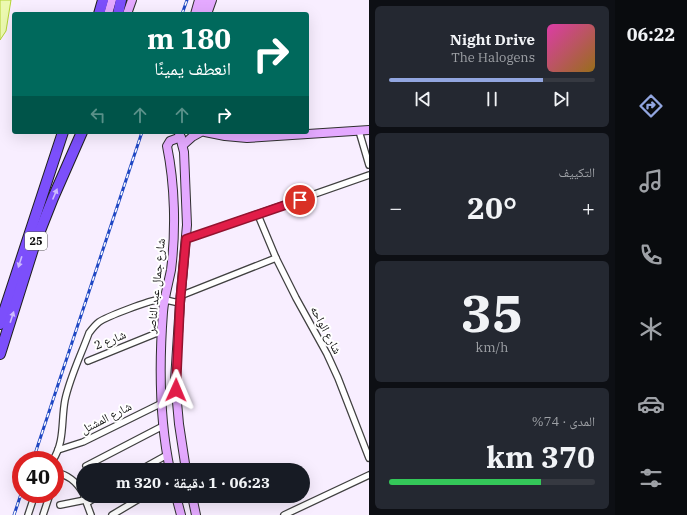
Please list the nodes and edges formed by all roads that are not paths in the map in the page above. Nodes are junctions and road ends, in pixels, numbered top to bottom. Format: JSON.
{"nodes":[{"id":1,"x":103,"y":0,"type":"edge"},
{"id":2,"x":112,"y":0,"type":"edge"},
{"id":3,"x":121,"y":0,"type":"edge"},
{"id":4,"x":132,"y":0,"type":"edge"},
{"id":5,"x":199,"y":0,"type":"edge"},
{"id":6,"x":206,"y":0,"type":"edge"},
{"id":7,"x":212,"y":0,"type":"edge"},
{"id":8,"x":100,"y":12,"type":"edge"},
{"id":9,"x":109,"y":12,"type":"edge"},
{"id":10,"x":118,"y":12,"type":"edge"},
{"id":11,"x":128,"y":12,"type":"edge"},
{"id":12,"x":196,"y":12,"type":"edge"},
{"id":13,"x":202,"y":12,"type":"edge"},
{"id":14,"x":208,"y":12,"type":"edge"},
{"id":15,"x":369,"y":130,"type":"edge"},
{"id":16,"x":359,"y":131,"type":"junction"},
{"id":17,"x":62,"y":134,"type":"edge"},
{"id":18,"x":81,"y":134,"type":"edge"},
{"id":19,"x":197,"y":134,"type":"edge"},
{"id":20,"x":215,"y":134,"type":"edge"},
{"id":21,"x":181,"y":138,"type":"edge"},
{"id":22,"x":369,"y":165,"type":"edge"},
{"id":23,"x":369,"y":174,"type":"edge"},
{"id":24,"x":187,"y":196,"type":"junction"},
{"id":25,"x":173,"y":198,"type":"junction"},
{"id":26,"x":258,"y":215,"type":"junction"},
{"id":27,"x":186,"y":239,"type":"junction"},
{"id":28,"x":276,"y":258,"type":"junction"},
{"id":29,"x":164,"y":300,"type":"junction"},
{"id":30,"x":180,"y":300,"type":"junction"},
{"id":31,"x":0,"y":324,"type":"edge"},
{"id":32,"x":162,"y":331,"type":"junction"},
{"id":33,"x":0,"y":354,"type":"edge"},
{"id":34,"x":88,"y":361,"type":"dead end"},
{"id":35,"x":162,"y":402,"type":"junction"},
{"id":36,"x":163,"y":426,"type":"junction"},
{"id":37,"x":58,"y":450,"type":"joint"},
{"id":38,"x":167,"y":455,"type":"junction"},
{"id":39,"x":369,"y":458,"type":"edge"},
{"id":40,"x":92,"y":463,"type":"edge"},
{"id":41,"x":153,"y":463,"type":"edge"},
{"id":42,"x":169,"y":463,"type":"edge"},
{"id":43,"x":185,"y":463,"type":"edge"},
{"id":44,"x":64,"y":474,"type":"edge"},
{"id":45,"x":369,"y":475,"type":"edge"},
{"id":46,"x":76,"y":484,"type":"edge"},
{"id":47,"x":76,"y":501,"type":"edge"},
{"id":48,"x":32,"y":503,"type":"edge"},
{"id":49,"x":47,"y":503,"type":"edge"},
{"id":50,"x":86,"y":503,"type":"edge"},
{"id":51,"x":132,"y":503,"type":"edge"},
{"id":52,"x":178,"y":503,"type":"edge"},
{"id":53,"x":193,"y":503,"type":"edge"},
{"id":54,"x":60,"y":505,"type":"dead end"},
{"id":55,"x":28,"y":515,"type":"edge"},
{"id":56,"x":43,"y":515,"type":"edge"},
{"id":57,"x":90,"y":515,"type":"edge"},
{"id":58,"x":112,"y":515,"type":"edge"},
{"id":59,"x":181,"y":515,"type":"edge"},
{"id":60,"x":196,"y":515,"type":"edge"},
{"id":61,"x":284,"y":515,"type":"edge"}],
"edges":[{"from":1,"to":8,"type":"highway"},
{"from":2,"to":9,"type":"street"},
{"from":3,"to":10,"type":"highway"},
{"from":4,"to":11,"type":"street"},
{"from":5,"to":12,"type":"street"},
{"from":6,"to":13,"type":"street"},
{"from":7,"to":14,"type":"street"},
{"from":15,"to":16,"type":"street"},
{"from":16,"to":20,"type":"street"},
{"from":16,"to":22,"type":"street"},
{"from":17,"to":31,"type":"highway","number":"25","one_way":true},
{"from":33,"to":18,"type":"highway","number":"25","one_way":true},
{"from":19,"to":21,"type":"street"},
{"from":21,"to":24,"type":"street","name":"شارع جمال عبد الناصر"},
{"from":21,"to":25,"type":"street","name":"شارع جمال عبد الناصر"},
{"from":23,"to":26,"type":"street"},
{"from":24,"to":25,"type":"street"},
{"from":24,"to":27,"type":"street","name":"شارع جمال عبد الناصر"},
{"from":25,"to":29,"type":"street","name":"شارع جمال عبد الناصر"},
{"from":26,"to":27,"type":"street"},
{"from":26,"to":28,"type":"street","name":"شارع الواحه"},
{"from":27,"to":30,"type":"street","name":"شارع جمال عبد الناصر"},
{"from":28,"to":30,"type":"street"},
{"from":28,"to":39,"type":"street","name":"شارع الواحه"},
{"from":29,"to":30,"type":"street"},
{"from":29,"to":32,"type":"street","name":"شارع جمال عبد الناصر"},
{"from":29,"to":37,"type":"street"},
{"from":30,"to":43,"type":"street","name":"شارع جمال عبد الناصر"},
{"from":32,"to":34,"type":"street","name":"شارع 2"},
{"from":32,"to":35,"type":"street","name":"شارع جمال عبد الناصر"},
{"from":35,"to":36,"type":"street","name":"شارع جمال عبد الناصر"},
{"from":35,"to":37,"type":"street","name":"شارع المشتل"},
{"from":36,"to":38,"type":"street","name":"شارع جمال عبد الناصر"},
{"from":36,"to":40,"type":"street"},
{"from":38,"to":41,"type":"street"},
{"from":38,"to":42,"type":"street","name":"شارع جمال عبد الناصر"},
{"from":44,"to":46,"type":"street"},
{"from":45,"to":61,"type":"street"},
{"from":47,"to":54,"type":"street"},
{"from":48,"to":55,"type":"street"},
{"from":49,"to":56,"type":"street"},
{"from":50,"to":57,"type":"street"},
{"from":51,"to":58,"type":"street"},
{"from":52,"to":59,"type":"street"},
{"from":53,"to":60,"type":"street"}]}
